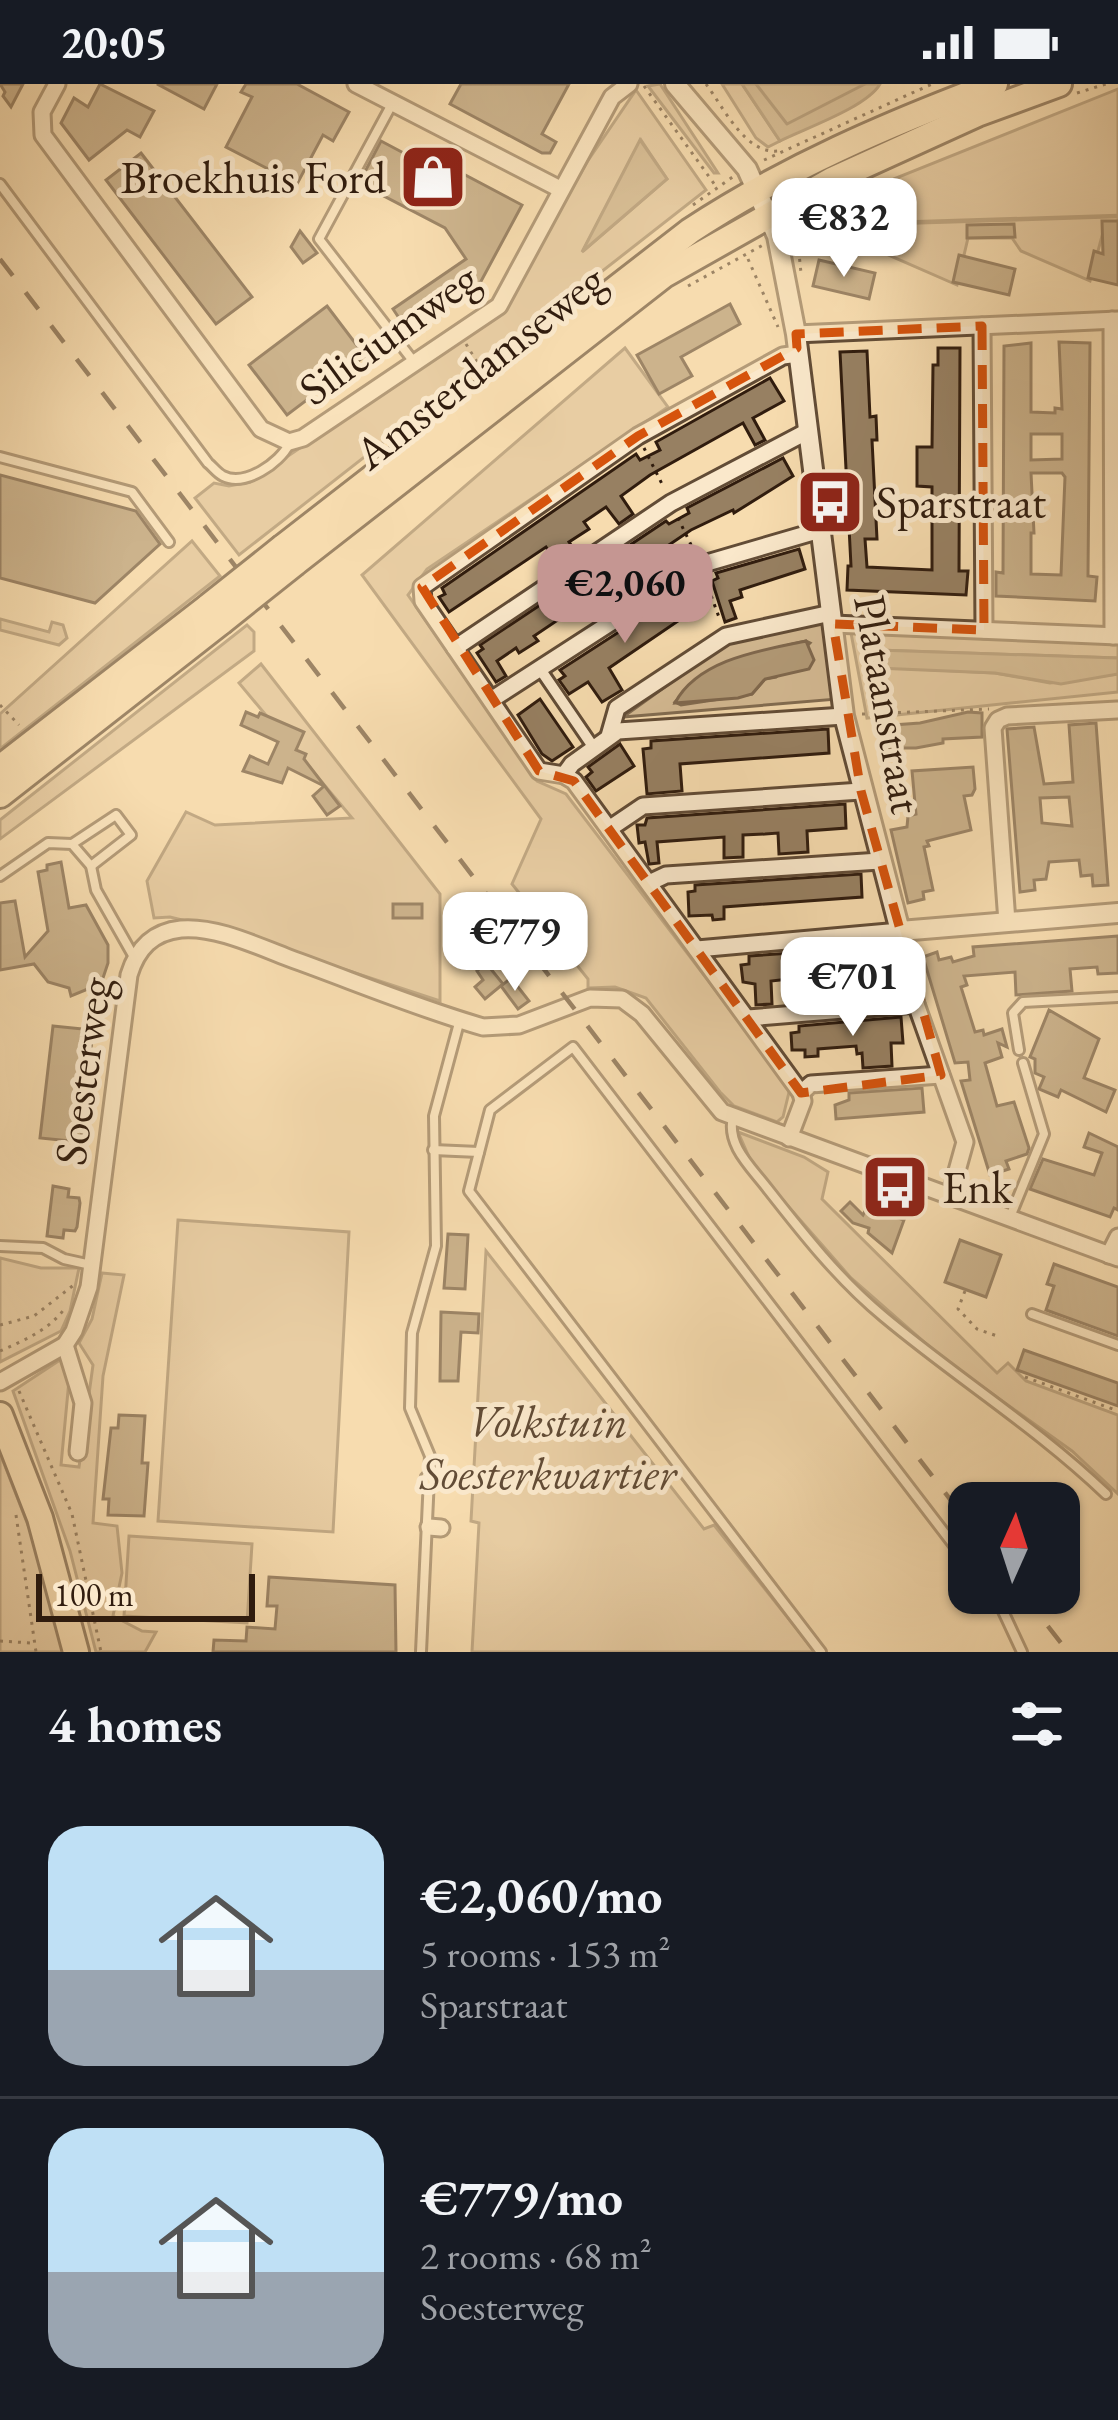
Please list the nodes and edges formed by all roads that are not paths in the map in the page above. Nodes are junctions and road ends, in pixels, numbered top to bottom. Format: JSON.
{"nodes":[{"id":1,"x":57,"y":84,"type":"edge"},
{"id":2,"x":356,"y":84,"type":"edge"},
{"id":3,"x":675,"y":84,"type":"edge"},
{"id":4,"x":995,"y":84,"type":"edge"},
{"id":5,"x":1059,"y":84,"type":"edge"},
{"id":6,"x":625,"y":85,"type":"edge"},
{"id":7,"x":959,"y":92,"type":"edge"},
{"id":8,"x":392,"y":103,"type":"junction"},
{"id":9,"x":752,"y":178,"type":"junction"},
{"id":10,"x":0,"y":184,"type":"edge"},
{"id":11,"x":560,"y":189,"type":"junction"},
{"id":12,"x":770,"y":215,"type":"junction"},
{"id":13,"x":1115,"y":320,"type":"edge"},
{"id":14,"x":982,"y":326,"type":"junction"},
{"id":15,"x":797,"y":344,"type":"junction"},
{"id":16,"x":415,"y":363,"type":"junction"},
{"id":17,"x":808,"y":431,"type":"junction"},
{"id":18,"x":289,"y":442,"type":"junction"},
{"id":19,"x":0,"y":457,"type":"edge"},
{"id":20,"x":820,"y":530,"type":"junction"},
{"id":21,"x":169,"y":542,"type":"dead end"},
{"id":22,"x":289,"y":555,"type":"junction"},
{"id":23,"x":215,"y":614,"type":"junction"},
{"id":24,"x":832,"y":618,"type":"junction"},
{"id":25,"x":984,"y":630,"type":"junction"},
{"id":26,"x":1116,"y":636,"type":"edge"},
{"id":27,"x":455,"y":648,"type":"junction"},
{"id":28,"x":540,"y":669,"type":"junction"},
{"id":29,"x":491,"y":700,"type":"junction"},
{"id":30,"x":1118,"y":711,"type":"edge"},
{"id":31,"x":844,"y":716,"type":"junction"},
{"id":32,"x":609,"y":736,"type":"junction"},
{"id":33,"x":594,"y":748,"type":"junction"},
{"id":34,"x":0,"y":768,"type":"edge"},
{"id":35,"x":564,"y":775,"type":"junction"},
{"id":36,"x":861,"y":791,"type":"junction"},
{"id":37,"x":0,"y":795,"type":"edge"},
{"id":38,"x":609,"y":830,"type":"junction"},
{"id":39,"x":72,"y":844,"type":"junction"},
{"id":40,"x":880,"y":860,"type":"junction"},
{"id":41,"x":91,"y":866,"type":"junction"},
{"id":42,"x":0,"y":876,"type":"edge"},
{"id":43,"x":649,"y":883,"type":"junction"},
{"id":44,"x":1118,"y":914,"type":"edge"},
{"id":45,"x":1007,"y":922,"type":"junction"},
{"id":46,"x":900,"y":931,"type":"junction"},
{"id":47,"x":697,"y":949,"type":"junction"},
{"id":48,"x":134,"y":958,"type":"junction"},
{"id":49,"x":1118,"y":997,"type":"edge"},
{"id":50,"x":916,"y":1004,"type":"junction"},
{"id":51,"x":748,"y":1018,"type":"junction"},
{"id":52,"x":460,"y":1020,"type":"junction"},
{"id":53,"x":1019,"y":1050,"type":"dead end"},
{"id":54,"x":1023,"y":1063,"type":"dead end"},
{"id":55,"x":941,"y":1075,"type":"junction"},
{"id":56,"x":801,"y":1093,"type":"junction"},
{"id":57,"x":733,"y":1117,"type":"junction"},
{"id":58,"x":789,"y":1138,"type":"junction"},
{"id":59,"x":433,"y":1150,"type":"junction"},
{"id":60,"x":479,"y":1153,"type":"junction"},
{"id":61,"x":950,"y":1196,"type":"junction"},
{"id":62,"x":1010,"y":1219,"type":"junction"},
{"id":63,"x":1118,"y":1237,"type":"edge"},
{"id":64,"x":0,"y":1246,"type":"edge"},
{"id":65,"x":1114,"y":1257,"type":"edge"},
{"id":66,"x":92,"y":1269,"type":"junction"},
{"id":67,"x":1032,"y":1314,"type":"dead end"},
{"id":68,"x":65,"y":1345,"type":"junction"},
{"id":69,"x":1118,"y":1345,"type":"edge"},
{"id":70,"x":6,"y":1379,"type":"edge"},
{"id":71,"x":0,"y":1415,"type":"edge"},
{"id":72,"x":78,"y":1452,"type":"dead end"},
{"id":73,"x":1106,"y":1494,"type":"dead end"},
{"id":74,"x":948,"y":1538,"type":"edge"},
{"id":75,"x":1004,"y":1614,"type":"edge"},
{"id":76,"x":76,"y":1652,"type":"edge"},
{"id":77,"x":421,"y":1652,"type":"edge"},
{"id":78,"x":820,"y":1652,"type":"edge"},
{"id":79,"x":1022,"y":1652,"type":"edge"}],
"edges":[{"from":1,"to":18,"type":"street","name":"Siliciumweg"},
{"from":2,"to":8,"type":"street"},
{"from":3,"to":9,"type":"street","name":"Plataanstraat"},
{"from":4,"to":7,"type":"main road","name":"Amsterdamseweg"},
{"from":5,"to":12,"type":"main road","name":"Amsterdamseweg"},
{"from":6,"to":11,"type":"street","name":"Siliciumweg"},
{"from":7,"to":9,"type":"main road","name":"Amsterdamseweg"},
{"from":8,"to":11,"type":"street"},
{"from":8,"to":16,"type":"lane"},
{"from":9,"to":12,"type":"street","name":"Plataanstraat"},
{"from":9,"to":22,"type":"main road","name":"Amsterdamseweg"},
{"from":10,"to":18,"type":"lane"},
{"from":11,"to":16,"type":"street","name":"Siliciumweg"},
{"from":12,"to":15,"type":"street","name":"Plataanstraat"},
{"from":12,"to":22,"type":"main road","name":"Amsterdamseweg"},
{"from":13,"to":14,"type":"street"},
{"from":13,"to":26,"type":"street"},
{"from":14,"to":15,"type":"street"},
{"from":14,"to":25,"type":"street"},
{"from":15,"to":17,"type":"street","name":"Plataanstraat"},
{"from":15,"to":27,"type":"street"},
{"from":16,"to":18,"type":"street","name":"Siliciumweg"},
{"from":17,"to":20,"type":"street","name":"Plataanstraat"},
{"from":17,"to":27,"type":"street"},
{"from":19,"to":21,"type":"lane"},
{"from":20,"to":24,"type":"street","name":"Plataanstraat"},
{"from":20,"to":28,"type":"street"},
{"from":22,"to":23,"type":"main road","name":"Amsterdamseweg","bridge":true},
{"from":23,"to":34,"type":"main road","name":"Amsterdamseweg"},
{"from":23,"to":37,"type":"main road","name":"Amsterdamseweg"},
{"from":24,"to":25,"type":"street"},
{"from":24,"to":31,"type":"street","name":"Plataanstraat"},
{"from":24,"to":32,"type":"street"},
{"from":25,"to":26,"type":"street"},
{"from":27,"to":29,"type":"street"},
{"from":28,"to":29,"type":"street"},
{"from":28,"to":33,"type":"street"},
{"from":29,"to":35,"type":"street"},
{"from":30,"to":45,"type":"street"},
{"from":31,"to":32,"type":"street"},
{"from":31,"to":36,"type":"street","name":"Plataanstraat"},
{"from":32,"to":33,"type":"street"},
{"from":33,"to":35,"type":"street"},
{"from":35,"to":38,"type":"street"},
{"from":36,"to":38,"type":"street"},
{"from":36,"to":40,"type":"street","name":"Plataanstraat"},
{"from":38,"to":43,"type":"street"},
{"from":39,"to":41,"type":"lane"},
{"from":39,"to":41,"type":"lane"},
{"from":39,"to":42,"type":"lane"},
{"from":40,"to":43,"type":"street"},
{"from":40,"to":46,"type":"street","name":"Plataanstraat"},
{"from":41,"to":48,"type":"lane"},
{"from":43,"to":47,"type":"street"},
{"from":44,"to":45,"type":"street"},
{"from":45,"to":46,"type":"street"},
{"from":46,"to":47,"type":"street"},
{"from":46,"to":50,"type":"street","name":"Plataanstraat"},
{"from":47,"to":51,"type":"street"},
{"from":48,"to":52,"type":"street","name":"Soesterweg"},
{"from":48,"to":66,"type":"street","name":"Soesterweg"},
{"from":49,"to":53,"type":"lane"},
{"from":50,"to":51,"type":"street"},
{"from":50,"to":55,"type":"street","name":"Plataanstraat"},
{"from":51,"to":56,"type":"street"},
{"from":52,"to":57,"type":"street","name":"Soesterweg"},
{"from":52,"to":59,"type":"lane"},
{"from":54,"to":62,"type":"lane"},
{"from":55,"to":56,"type":"street"},
{"from":55,"to":61,"type":"street","name":"Plataanstraat"},
{"from":56,"to":58,"type":"street"},
{"from":57,"to":58,"type":"street","name":"Soesterweg"},
{"from":57,"to":73,"type":"lane"},
{"from":58,"to":61,"type":"street","name":"Soesterweg"},
{"from":59,"to":60,"type":"lane"},
{"from":59,"to":77,"type":"lane"},
{"from":60,"to":74,"type":"lane"},
{"from":60,"to":78,"type":"lane"},
{"from":61,"to":62,"type":"street","name":"Soesterweg"},
{"from":62,"to":65,"type":"street","name":"Soesterweg"},
{"from":63,"to":65,"type":"street"},
{"from":64,"to":66,"type":"lane"},
{"from":66,"to":68,"type":"street","name":"Soesterweg"},
{"from":67,"to":69,"type":"lane"},
{"from":68,"to":70,"type":"street"},
{"from":68,"to":72,"type":"street"},
{"from":71,"to":76,"type":"main road"},
{"from":75,"to":79,"type":"lane"}]}
